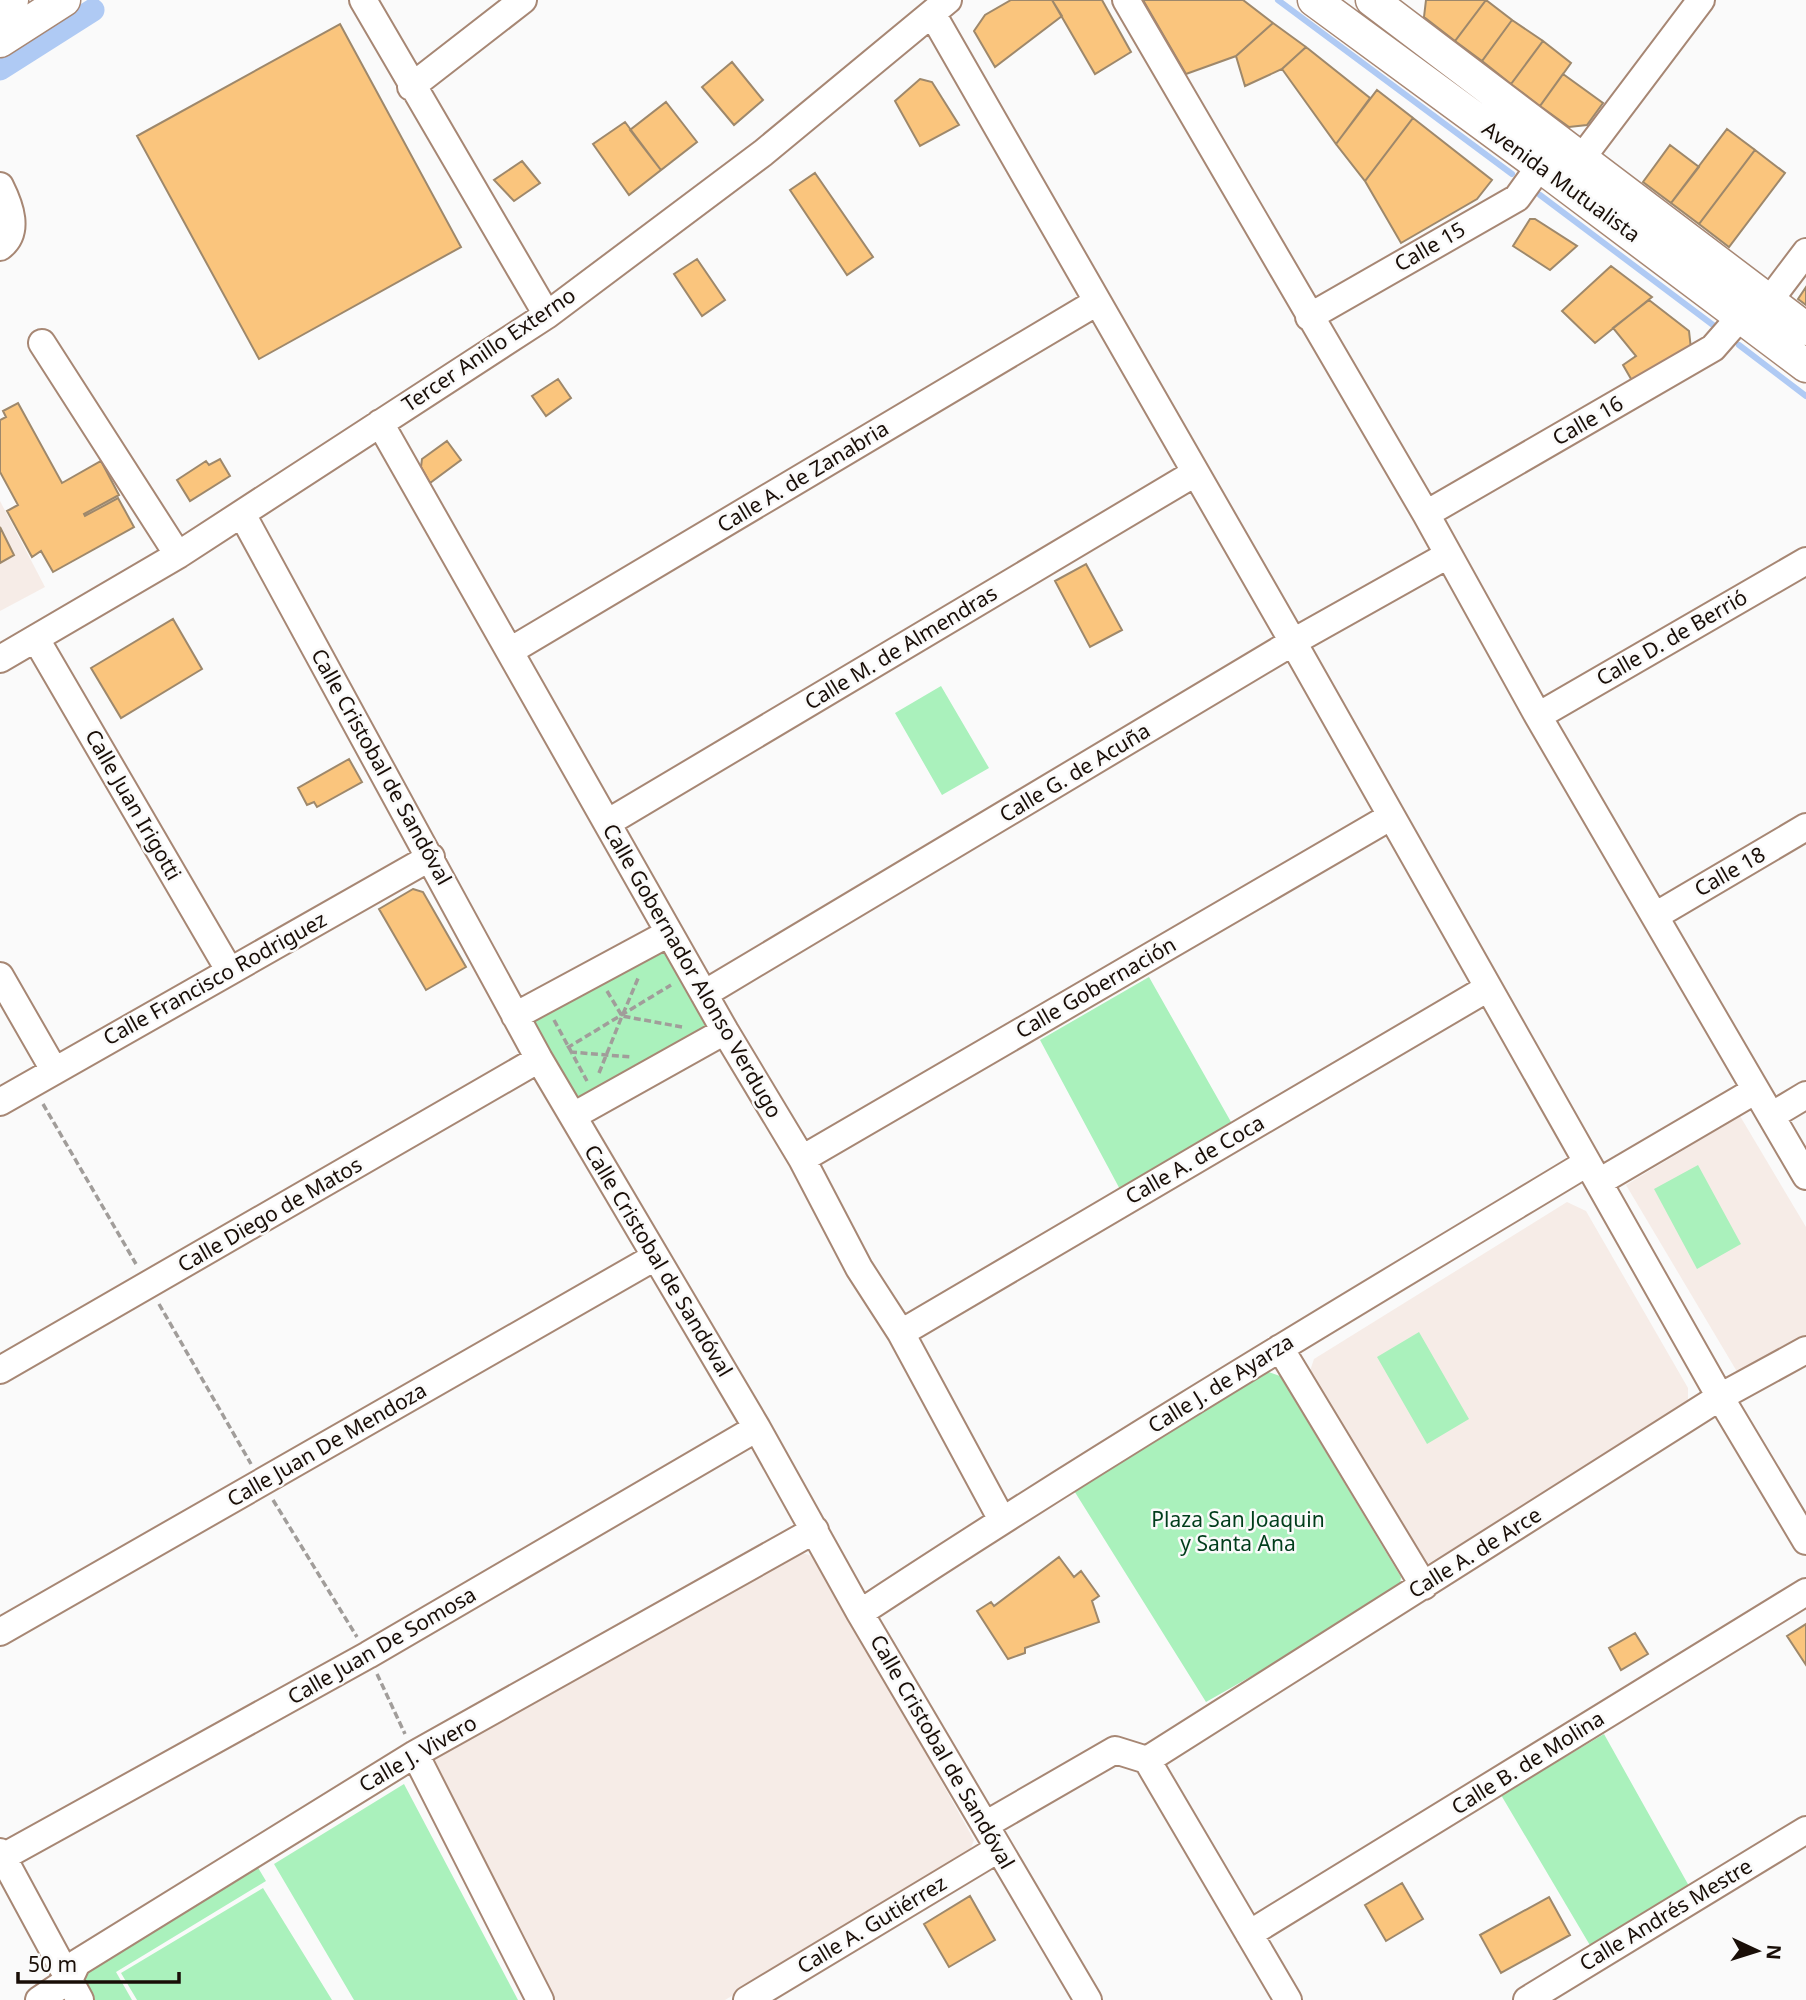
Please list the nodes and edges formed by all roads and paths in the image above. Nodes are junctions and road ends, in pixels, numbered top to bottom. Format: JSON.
{"nodes":[{"id":1,"x":12,"y":0,"type":"edge"},
{"id":2,"x":29,"y":0,"type":"edge"},
{"id":3,"x":64,"y":0,"type":"edge"},
{"id":4,"x":363,"y":0,"type":"edge"},
{"id":5,"x":523,"y":0,"type":"edge"},
{"id":6,"x":1126,"y":0,"type":"edge"},
{"id":7,"x":1314,"y":0,"type":"edge"},
{"id":8,"x":1701,"y":0,"type":"edge"},
{"id":9,"x":1387,"y":4,"type":"edge"},
{"id":10,"x":940,"y":7,"type":"edge"},
{"id":11,"x":0,"y":8,"type":"edge"},
{"id":12,"x":0,"y":19,"type":"edge"},
{"id":13,"x":0,"y":41,"type":"edge"},
{"id":14,"x":411,"y":87,"type":"junction"},
{"id":15,"x":1581,"y":159,"type":"junction"},
{"id":16,"x":1540,"y":166,"type":"junction"},
{"id":17,"x":0,"y":186,"type":"edge"},
{"id":18,"x":0,"y":247,"type":"edge"},
{"id":19,"x":1806,"y":252,"type":"edge"},
{"id":20,"x":1769,"y":301,"type":"junction"},
{"id":21,"x":1097,"y":302,"type":"junction"},
{"id":22,"x":547,"y":315,"type":"junction"},
{"id":23,"x":1741,"y":316,"type":"junction"},
{"id":24,"x":1309,"y":317,"type":"junction"},
{"id":25,"x":1806,"y":328,"type":"edge"},
{"id":26,"x":42,"y":343,"type":"dead end"},
{"id":27,"x":1806,"y":366,"type":"edge"},
{"id":28,"x":380,"y":423,"type":"junction"},
{"id":29,"x":1195,"y":473,"type":"junction"},
{"id":30,"x":242,"y":514,"type":"junction"},
{"id":31,"x":1426,"y":514,"type":"junction"},
{"id":32,"x":178,"y":555,"type":"junction"},
{"id":33,"x":1448,"y":555,"type":"junction"},
{"id":34,"x":1806,"y":561,"type":"edge"},
{"id":35,"x":36,"y":639,"type":"junction"},
{"id":36,"x":1293,"y":642,"type":"junction"},
{"id":37,"x":510,"y":651,"type":"junction"},
{"id":38,"x":0,"y":659,"type":"edge"},
{"id":39,"x":1538,"y":716,"type":"junction"},
{"id":40,"x":1390,"y":817,"type":"junction"},
{"id":41,"x":607,"y":823,"type":"junction"},
{"id":42,"x":1806,"y":827,"type":"edge"},
{"id":43,"x":431,"y":857,"type":"junction"},
{"id":44,"x":1654,"y":916,"type":"junction"},
{"id":45,"x":669,"y":933,"type":"junction"},
{"id":46,"x":643,"y":968,"type":"dead end"},
{"id":47,"x":229,"y":970,"type":"junction"},
{"id":48,"x":0,"y":976,"type":"edge"},
{"id":49,"x":602,"y":982,"type":"dead end"},
{"id":50,"x":671,"y":985,"type":"dead end"},
{"id":51,"x":1488,"y":988,"type":"junction"},
{"id":52,"x":704,"y":994,"type":"junction"},
{"id":53,"x":553,"y":1014,"type":"dead end"},
{"id":54,"x":515,"y":1016,"type":"junction"},
{"id":55,"x":622,"y":1016,"type":"junction"},
{"id":56,"x":685,"y":1027,"type":"dead end"},
{"id":57,"x":725,"y":1031,"type":"junction"},
{"id":58,"x":569,"y":1050,"type":"junction"},
{"id":59,"x":607,"y":1055,"type":"junction"},
{"id":60,"x":640,"y":1057,"type":"dead end"},
{"id":61,"x":539,"y":1059,"type":"junction"},
{"id":62,"x":54,"y":1070,"type":"junction"},
{"id":63,"x":597,"y":1078,"type":"dead end"},
{"id":64,"x":31,"y":1084,"type":"junction"},
{"id":65,"x":591,"y":1088,"type":"dead end"},
{"id":66,"x":1756,"y":1090,"type":"junction"},
{"id":67,"x":1806,"y":1095,"type":"edge"},
{"id":68,"x":0,"y":1102,"type":"edge"},
{"id":69,"x":573,"y":1116,"type":"junction"},
{"id":70,"x":1771,"y":1116,"type":"junction"},
{"id":71,"x":802,"y":1159,"type":"junction"},
{"id":72,"x":1593,"y":1172,"type":"junction"},
{"id":73,"x":1806,"y":1177,"type":"edge"},
{"id":74,"x":655,"y":1257,"type":"junction"},
{"id":75,"x":148,"y":1285,"type":"junction"},
{"id":76,"x":901,"y":1333,"type":"junction"},
{"id":77,"x":1280,"y":1348,"type":"junction"},
{"id":78,"x":1806,"y":1350,"type":"edge"},
{"id":79,"x":0,"y":1370,"type":"edge"},
{"id":80,"x":1720,"y":1397,"type":"junction"},
{"id":81,"x":757,"y":1428,"type":"junction"},
{"id":82,"x":262,"y":1482,"type":"junction"},
{"id":83,"x":1002,"y":1520,"type":"junction"},
{"id":84,"x":815,"y":1530,"type":"junction"},
{"id":85,"x":1806,"y":1541,"type":"edge"},
{"id":86,"x":1423,"y":1586,"type":"junction"},
{"id":87,"x":1806,"y":1592,"type":"edge"},
{"id":88,"x":860,"y":1613,"type":"junction"},
{"id":89,"x":0,"y":1632,"type":"edge"},
{"id":90,"x":368,"y":1655,"type":"junction"},
{"id":91,"x":415,"y":1754,"type":"junction"},
{"id":92,"x":1147,"y":1760,"type":"junction"},
{"id":93,"x":985,"y":1825,"type":"junction"},
{"id":94,"x":1806,"y":1830,"type":"edge"},
{"id":95,"x":998,"y":1849,"type":"junction"},
{"id":96,"x":2,"y":1855,"type":"edge"},
{"id":97,"x":1250,"y":1934,"type":"junction"},
{"id":98,"x":74,"y":1990,"type":"edge"},
{"id":99,"x":39,"y":2000,"type":"edge"},
{"id":100,"x":540,"y":2000,"type":"edge"},
{"id":101,"x":747,"y":2000,"type":"edge"},
{"id":102,"x":1088,"y":2000,"type":"edge"},
{"id":103,"x":1288,"y":2000,"type":"edge"},
{"id":104,"x":1527,"y":2000,"type":"edge"}],
"edges":[{"from":1,"to":11,"type":"main road"},
{"from":2,"to":12,"type":"main road"},
{"from":3,"to":13,"type":"main road"},
{"from":4,"to":14,"type":"street"},
{"from":5,"to":14,"type":"street"},
{"from":6,"to":24,"type":"street"},
{"from":7,"to":16,"type":"main road","name":"Avenida Mutualista"},
{"from":8,"to":15,"type":"street"},
{"from":9,"to":15,"type":"main road","name":"Avenida Mutualista"},
{"from":10,"to":21,"type":"street"},
{"from":10,"to":22,"type":"street","name":"Tercer Anillo Externo"},
{"from":14,"to":22,"type":"street"},
{"from":15,"to":20,"type":"main road","name":"Avenida Mutualista"},
{"from":16,"to":23,"type":"main road","name":"Avenida Mutualista"},
{"from":16,"to":24,"type":"street","name":"Calle 15"},
{"from":17,"to":18,"type":"street"},
{"from":19,"to":20,"type":"street"},
{"from":20,"to":25,"type":"main road","name":"Avenida Mutualista"},
{"from":21,"to":29,"type":"street"},
{"from":21,"to":37,"type":"street","name":"Calle A. de Zanabria"},
{"from":22,"to":28,"type":"street","name":"Tercer Anillo Externo"},
{"from":23,"to":27,"type":"main road","name":"Avenida Mutualista"},
{"from":23,"to":31,"type":"street","name":"Calle 16"},
{"from":24,"to":31,"type":"street"},
{"from":26,"to":32,"type":"street"},
{"from":28,"to":30,"type":"street","name":"Tercer Anillo Externo"},
{"from":28,"to":37,"type":"street","name":"Calle Gobernador Alonso Verdugo"},
{"from":29,"to":36,"type":"street"},
{"from":29,"to":41,"type":"street","name":"Calle M. de Almendras"},
{"from":30,"to":32,"type":"street","name":"Tercer Anillo Externo"},
{"from":30,"to":43,"type":"street","name":"Calle Cristobal de Sandóval"},
{"from":31,"to":33,"type":"street"},
{"from":32,"to":35,"type":"street","name":"Tercer Anillo Externo"},
{"from":33,"to":36,"type":"street","name":"Calle G. de Acuña"},
{"from":33,"to":39,"type":"street"},
{"from":34,"to":39,"type":"street","name":"Calle D. de Berrió"},
{"from":35,"to":38,"type":"street","name":"Tercer Anillo Externo"},
{"from":35,"to":47,"type":"street","name":"Calle Juan Irigotti"},
{"from":36,"to":40,"type":"street"},
{"from":36,"to":52,"type":"street","name":"Calle G. de Acuña"},
{"from":37,"to":41,"type":"street","name":"Calle Gobernador Alonso Verdugo"},
{"from":39,"to":44,"type":"street"},
{"from":40,"to":51,"type":"street"},
{"from":40,"to":71,"type":"street","name":"Calle Gobernación"},
{"from":41,"to":45,"type":"street","name":"Calle Gobernador Alonso Verdugo"},
{"from":42,"to":44,"type":"street","name":"Calle 18"},
{"from":43,"to":47,"type":"street","name":"Calle Francisco Rodriguez"},
{"from":43,"to":54,"type":"street","name":"Calle Cristobal de Sandóval"},
{"from":44,"to":66,"type":"street"},
{"from":45,"to":52,"type":"street","name":"Calle Gobernador Alonso Verdugo"},
{"from":45,"to":54,"type":"street"},
{"from":46,"to":55,"type":"path"},
{"from":47,"to":62,"type":"street","name":"Calle Francisco Rodriguez"},
{"from":48,"to":62,"type":"street"},
{"from":49,"to":55,"type":"path"},
{"from":50,"to":55,"type":"path"},
{"from":51,"to":72,"type":"street"},
{"from":51,"to":76,"type":"street","name":"Calle A. de Coca"},
{"from":52,"to":57,"type":"street","name":"Calle Gobernador Alonso Verdugo"},
{"from":53,"to":58,"type":"path"},
{"from":54,"to":61,"type":"street","name":"Calle Cristobal de Sandóval"},
{"from":55,"to":56,"type":"path"},
{"from":55,"to":58,"type":"path"},
{"from":55,"to":59,"type":"path"},
{"from":57,"to":69,"type":"street"},
{"from":57,"to":71,"type":"street","name":"Calle Gobernador Alonso Verdugo"},
{"from":58,"to":59,"type":"path"},
{"from":58,"to":65,"type":"path"},
{"from":59,"to":60,"type":"path"},
{"from":59,"to":63,"type":"path"},
{"from":61,"to":69,"type":"street","name":"Calle Cristobal de Sandóval"},
{"from":61,"to":75,"type":"street","name":"Calle Diego de Matos"},
{"from":62,"to":64,"type":"street","name":"Calle Francisco Rodriguez"},
{"from":64,"to":68,"type":"street","name":"Calle Francisco Rodriguez"},
{"from":64,"to":75,"type":"path"},
{"from":66,"to":70,"type":"street"},
{"from":66,"to":72,"type":"street","name":"Calle J. de Ayarza"},
{"from":67,"to":70,"type":"street"},
{"from":69,"to":74,"type":"street","name":"Calle Cristobal de Sandóval"},
{"from":70,"to":73,"type":"street"},
{"from":71,"to":76,"type":"street","name":"Calle Gobernador Alonso Verdugo"},
{"from":72,"to":77,"type":"street","name":"Calle J. de Ayarza"},
{"from":72,"to":80,"type":"street"},
{"from":74,"to":81,"type":"street","name":"Calle Cristobal de Sandóval"},
{"from":74,"to":82,"type":"street","name":"Calle Juan De Mendoza"},
{"from":75,"to":79,"type":"street","name":"Calle Diego de Matos"},
{"from":75,"to":82,"type":"path"},
{"from":76,"to":83,"type":"street","name":"Calle Gobernador Alonso Verdugo"},
{"from":77,"to":83,"type":"street","name":"Calle J. de Ayarza"},
{"from":77,"to":86,"type":"street"},
{"from":78,"to":80,"type":"street","name":"Calle A. de Arce"},
{"from":80,"to":85,"type":"street"},
{"from":80,"to":86,"type":"street","name":"Calle A. de Arce"},
{"from":81,"to":84,"type":"street","name":"Calle Cristobal de Sandóval"},
{"from":81,"to":90,"type":"street","name":"Calle Juan De Somosa"},
{"from":82,"to":89,"type":"street","name":"Calle Juan De Mendoza"},
{"from":82,"to":90,"type":"path"},
{"from":83,"to":88,"type":"street","name":"Calle J. de Ayarza"},
{"from":84,"to":88,"type":"street","name":"Calle Cristobal de Sandóval"},
{"from":84,"to":91,"type":"street","name":"Calle J. Vivero"},
{"from":86,"to":92,"type":"street","name":"Calle A. de Arce"},
{"from":87,"to":97,"type":"street","name":"Calle B. de Molina"},
{"from":88,"to":93,"type":"street","name":"Calle Cristobal de Sandóval"},
{"from":90,"to":91,"type":"path"},
{"from":90,"to":96,"type":"street","name":"Calle Juan De Somosa"},
{"from":91,"to":98,"type":"street","name":"Calle J. Vivero"},
{"from":91,"to":100,"type":"street"},
{"from":92,"to":93,"type":"street"},
{"from":92,"to":97,"type":"street"},
{"from":93,"to":95,"type":"street","name":"Calle Cristobal de Sandóval"},
{"from":94,"to":104,"type":"street","name":"Calle Andrés Mestre"},
{"from":95,"to":101,"type":"street","name":"Calle A. Gutiérrez"},
{"from":95,"to":102,"type":"street","name":"Calle Cristobal de Sandóval"},
{"from":96,"to":98,"type":"street"},
{"from":97,"to":103,"type":"street"},
{"from":98,"to":99,"type":"street","name":"Calle J. Vivero"}]}
